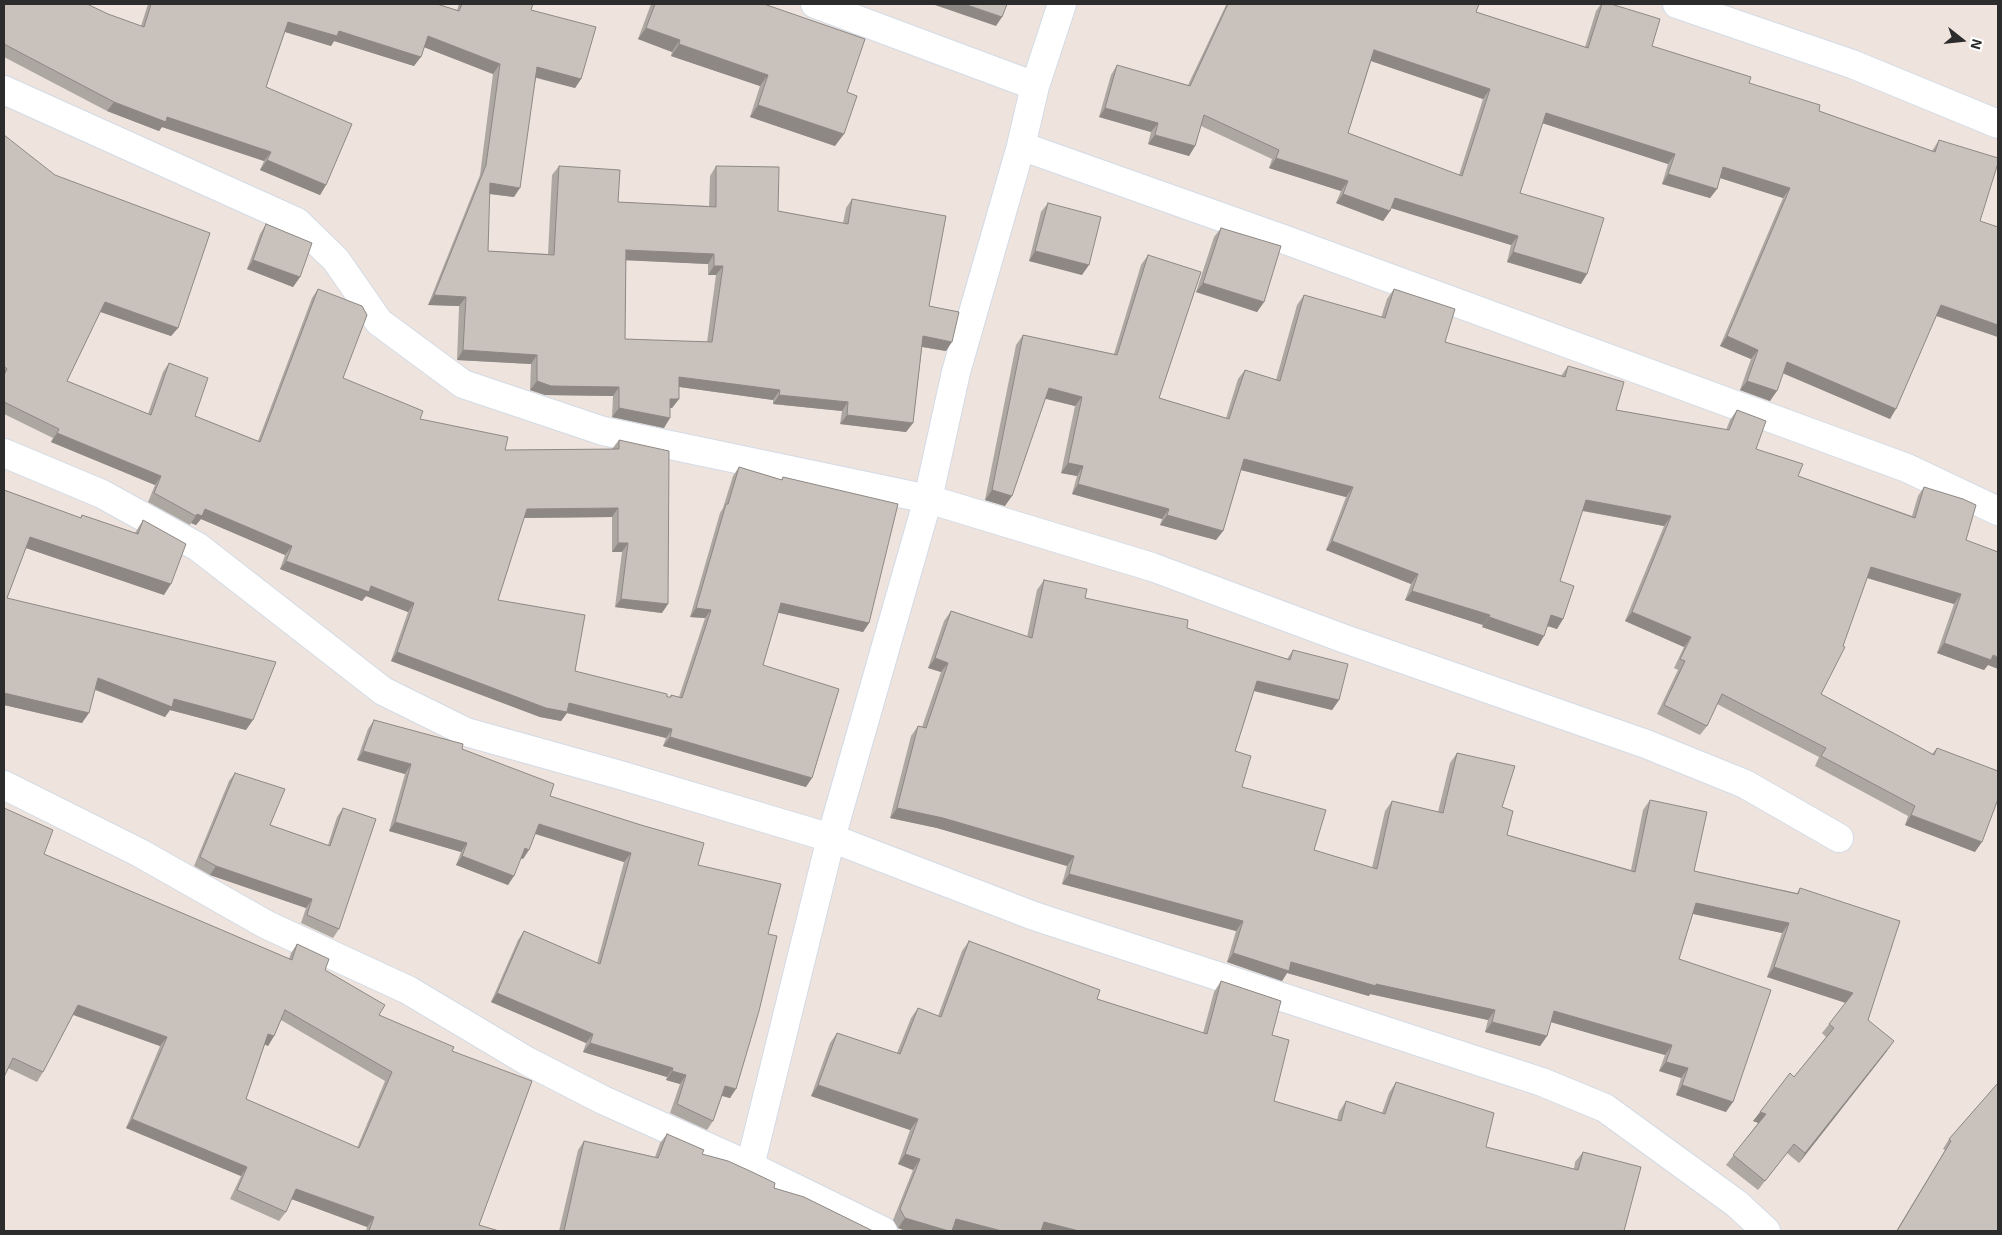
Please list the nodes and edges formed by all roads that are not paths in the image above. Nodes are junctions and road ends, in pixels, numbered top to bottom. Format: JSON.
{"nodes":[{"id":1,"x":814,"y":4,"type":"edge"},
{"id":2,"x":1062,"y":4,"type":"edge"},
{"id":3,"x":1677,"y":4,"type":"edge"},
{"id":4,"x":1035,"y":86,"type":"junction"},
{"id":5,"x":4,"y":90,"type":"edge"},
{"id":6,"x":1998,"y":124,"type":"edge"},
{"id":7,"x":1021,"y":146,"type":"junction"},
{"id":8,"x":4,"y":453,"type":"edge"},
{"id":9,"x":928,"y":499,"type":"junction"},
{"id":10,"x":1998,"y":511,"type":"edge"},
{"id":11,"x":4,"y":785,"type":"edge"},
{"id":12,"x":830,"y":838,"type":"junction"},
{"id":13,"x":1838,"y":838,"type":"dead end"},
{"id":14,"x":750,"y":1166,"type":"junction"},
{"id":15,"x":883,"y":1231,"type":"edge"},
{"id":16,"x":1766,"y":1231,"type":"edge"}],
"edges":[{"from":1,"to":4,"type":"street"},
{"from":2,"to":4,"type":"street"},
{"from":3,"to":6,"type":"street"},
{"from":4,"to":7,"type":"street"},
{"from":5,"to":9,"type":"street"},
{"from":7,"to":9,"type":"street"},
{"from":7,"to":10,"type":"street"},
{"from":8,"to":12,"type":"street"},
{"from":9,"to":12,"type":"street"},
{"from":9,"to":13,"type":"street"},
{"from":11,"to":14,"type":"street"},
{"from":12,"to":14,"type":"street"},
{"from":12,"to":16,"type":"street"},
{"from":14,"to":15,"type":"street"}]}
